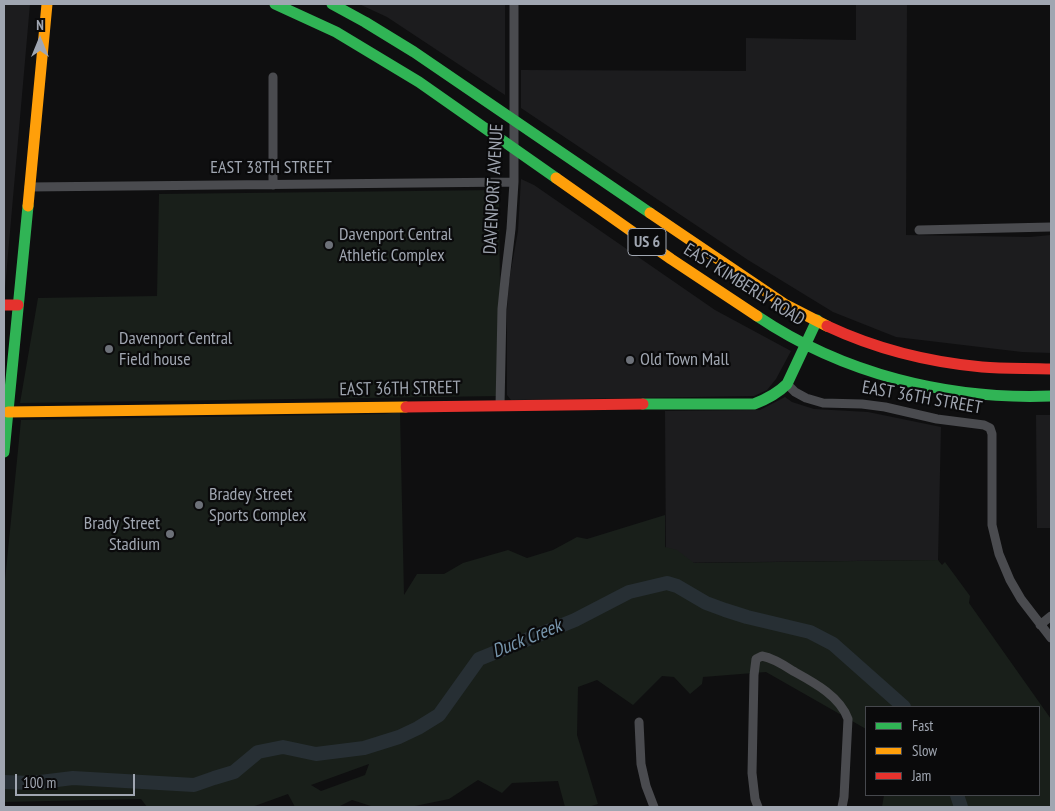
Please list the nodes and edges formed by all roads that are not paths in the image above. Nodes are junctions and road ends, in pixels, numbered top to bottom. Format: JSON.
{"nodes":[{"id":1,"x":47,"y":4,"type":"edge"},
{"id":2,"x":275,"y":4,"type":"edge"},
{"id":3,"x":332,"y":4,"type":"edge"},
{"id":4,"x":514,"y":4,"type":"edge"},
{"id":5,"x":273,"y":77,"type":"dead end"},
{"id":6,"x":513,"y":120,"type":"junction"},
{"id":7,"x":514,"y":148,"type":"junction"},
{"id":8,"x":514,"y":182,"type":"junction"},
{"id":9,"x":273,"y":185,"type":"junction"},
{"id":10,"x":29,"y":187,"type":"junction"},
{"id":11,"x":1051,"y":227,"type":"edge"},
{"id":12,"x":919,"y":230,"type":"dead end"},
{"id":13,"x":4,"y":305,"type":"edge"},
{"id":14,"x":18,"y":305,"type":"junction"},
{"id":15,"x":817,"y":320,"type":"junction"},
{"id":16,"x":805,"y":344,"type":"junction"},
{"id":17,"x":1051,"y":369,"type":"edge"},
{"id":18,"x":786,"y":384,"type":"junction"},
{"id":19,"x":1051,"y":396,"type":"edge"},
{"id":20,"x":500,"y":406,"type":"junction"},
{"id":21,"x":8,"y":412,"type":"junction"},
{"id":22,"x":4,"y":452,"type":"edge"},
{"id":23,"x":1051,"y":616,"type":"edge"},
{"id":24,"x":1040,"y":625,"type":"junction"},
{"id":25,"x":1051,"y":638,"type":"edge"},
{"id":26,"x":639,"y":722,"type":"dead end"},
{"id":27,"x":654,"y":807,"type":"edge"},
{"id":28,"x":758,"y":807,"type":"edge"},
{"id":29,"x":842,"y":807,"type":"edge"}],
"edges":[{"from":1,"to":10,"type":"main road"},
{"from":2,"to":7,"type":"main road","name":"EAST KIMBERLY ROAD","number":"US 6"},
{"from":3,"to":6,"type":"main road","name":"EAST KIMBERLY ROAD","number":"US 6"},
{"from":4,"to":6,"type":"street","name":"DAVENPORT AVENUE"},
{"from":5,"to":9,"type":"street"},
{"from":6,"to":7,"type":"street","name":"DAVENPORT AVENUE"},
{"from":6,"to":15,"type":"main road","name":"EAST KIMBERLY ROAD","number":"US 6"},
{"from":7,"to":8,"type":"street","name":"DAVENPORT AVENUE"},
{"from":7,"to":16,"type":"main road","name":"EAST KIMBERLY ROAD","number":"US 6"},
{"from":8,"to":9,"type":"street","name":"EAST 38TH STREET"},
{"from":8,"to":20,"type":"street","name":"DAVENPORT AVENUE"},
{"from":9,"to":10,"type":"street","name":"EAST 38TH STREET"},
{"from":10,"to":14,"type":"main road"},
{"from":11,"to":12,"type":"street"},
{"from":13,"to":14,"type":"main road"},
{"from":14,"to":21,"type":"main road"},
{"from":15,"to":16,"type":"main road","name":"EAST 36TH STREET"},
{"from":15,"to":17,"type":"main road","name":"EAST KIMBERLY ROAD","number":"US 6"},
{"from":16,"to":18,"type":"main road","name":"EAST 36TH STREET"},
{"from":16,"to":19,"type":"main road","name":"EAST KIMBERLY ROAD","number":"US 6"},
{"from":18,"to":20,"type":"main road","name":"EAST 36TH STREET"},
{"from":18,"to":24,"type":"street","name":"EAST 36TH STREET"},
{"from":20,"to":21,"type":"main road","name":"EAST 36TH STREET"},
{"from":21,"to":22,"type":"main road"},
{"from":23,"to":24,"type":"street"},
{"from":24,"to":25,"type":"street"},
{"from":26,"to":27,"type":"street"},
{"from":28,"to":29,"type":"street"}]}
